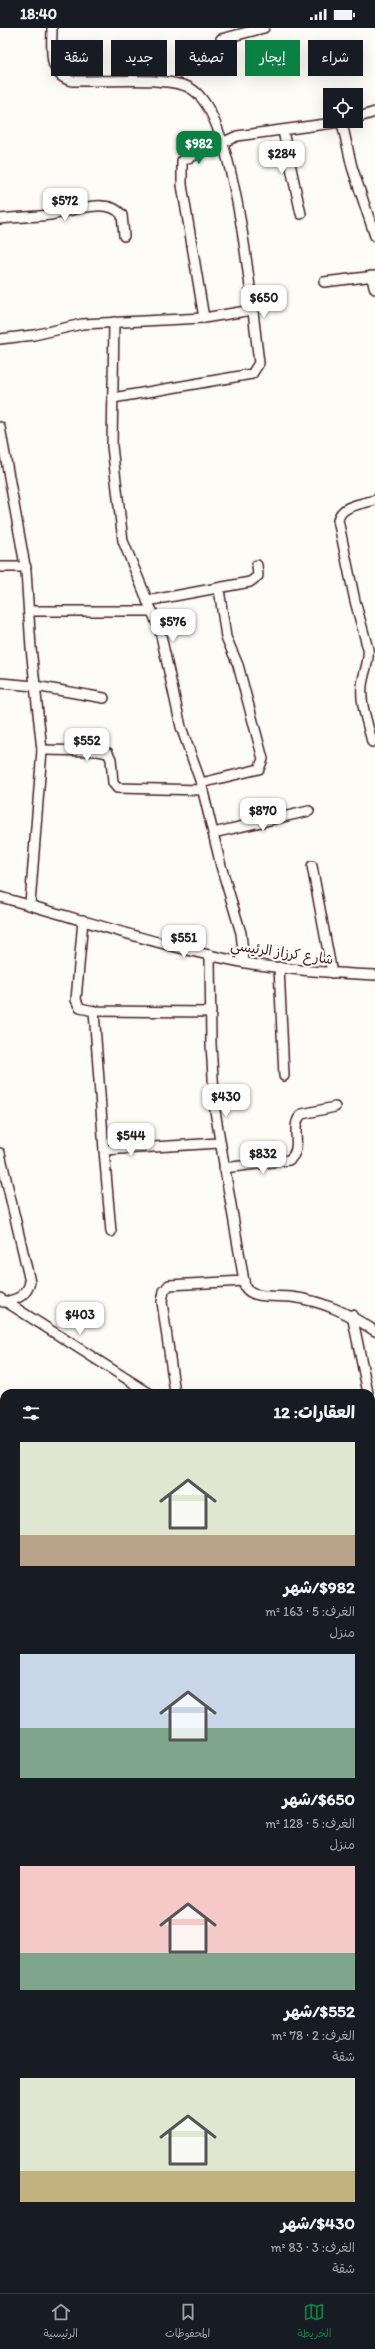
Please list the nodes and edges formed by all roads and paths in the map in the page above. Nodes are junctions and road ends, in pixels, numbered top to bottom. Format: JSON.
{"nodes":[{"id":1,"x":52,"y":28,"type":"edge"},
{"id":2,"x":264,"y":28,"type":"edge"},
{"id":3,"x":221,"y":39,"type":"dead end"},
{"id":4,"x":375,"y":112,"type":"edge"},
{"id":5,"x":363,"y":116,"type":"edge"},
{"id":6,"x":323,"y":125,"type":"edge"},
{"id":7,"x":346,"y":128,"type":"edge"},
{"id":8,"x":283,"y":131,"type":"junction"},
{"id":9,"x":221,"y":143,"type":"junction"},
{"id":10,"x":301,"y":214,"type":"dead end"},
{"id":11,"x":0,"y":219,"type":"edge"},
{"id":12,"x":124,"y":236,"type":"dead end"},
{"id":13,"x":375,"y":236,"type":"edge"},
{"id":14,"x":373,"y":276,"type":"edge"},
{"id":15,"x":324,"y":282,"type":"dead end"},
{"id":16,"x":375,"y":289,"type":"edge"},
{"id":17,"x":252,"y":310,"type":"junction"},
{"id":18,"x":204,"y":318,"type":"junction"},
{"id":19,"x":114,"y":322,"type":"junction"},
{"id":20,"x":0,"y":339,"type":"edge"},
{"id":21,"x":113,"y":398,"type":"junction"},
{"id":22,"x":0,"y":428,"type":"edge"},
{"id":23,"x":375,"y":500,"type":"edge"},
{"id":24,"x":256,"y":565,"type":"dead end"},
{"id":25,"x":0,"y":567,"type":"edge"},
{"id":26,"x":26,"y":567,"type":"junction"},
{"id":27,"x":219,"y":589,"type":"junction"},
{"id":28,"x":147,"y":601,"type":"junction"},
{"id":29,"x":29,"y":611,"type":"junction"},
{"id":30,"x":152,"y":611,"type":"junction"},
{"id":31,"x":0,"y":683,"type":"edge"},
{"id":32,"x":35,"y":686,"type":"junction"},
{"id":33,"x":104,"y":698,"type":"dead end"},
{"id":34,"x":372,"y":742,"type":"dead end"},
{"id":35,"x":42,"y":750,"type":"junction"},
{"id":36,"x":202,"y":786,"type":"junction"},
{"id":37,"x":309,"y":812,"type":"dead end"},
{"id":38,"x":213,"y":833,"type":"junction"},
{"id":39,"x":312,"y":866,"type":"dead end"},
{"id":40,"x":0,"y":897,"type":"edge"},
{"id":41,"x":30,"y":904,"type":"junction"},
{"id":42,"x":83,"y":920,"type":"junction"},
{"id":43,"x":210,"y":955,"type":"junction"},
{"id":44,"x":244,"y":962,"type":"junction"},
{"id":45,"x":279,"y":967,"type":"junction"},
{"id":46,"x":332,"y":973,"type":"junction"},
{"id":47,"x":375,"y":975,"type":"edge"},
{"id":48,"x":94,"y":1012,"type":"junction"},
{"id":49,"x":210,"y":1012,"type":"junction"},
{"id":50,"x":284,"y":1076,"type":"dead end"},
{"id":51,"x":335,"y":1107,"type":"dead end"},
{"id":52,"x":219,"y":1143,"type":"junction"},
{"id":53,"x":104,"y":1150,"type":"junction"},
{"id":54,"x":0,"y":1153,"type":"edge"},
{"id":55,"x":224,"y":1168,"type":"junction"},
{"id":56,"x":111,"y":1232,"type":"dead end"},
{"id":57,"x":244,"y":1281,"type":"junction"},
{"id":58,"x":2,"y":1301,"type":"edge"},
{"id":59,"x":352,"y":1315,"type":"junction"},
{"id":60,"x":375,"y":1331,"type":"edge"},
{"id":61,"x":143,"y":1389,"type":"edge"},
{"id":62,"x":174,"y":1389,"type":"edge"},
{"id":63,"x":367,"y":1389,"type":"edge"}],
"edges":[{"from":1,"to":9,"type":"street"},
{"from":2,"to":3,"type":"street"},
{"from":4,"to":5,"type":"street"},
{"from":6,"to":8,"type":"street"},
{"from":7,"to":13,"type":"street"},
{"from":8,"to":9,"type":"street"},
{"from":8,"to":10,"type":"street"},
{"from":9,"to":17,"type":"street"},
{"from":9,"to":18,"type":"street"},
{"from":11,"to":12,"type":"street"},
{"from":14,"to":15,"type":"street"},
{"from":14,"to":16,"type":"street"},
{"from":17,"to":18,"type":"street"},
{"from":17,"to":21,"type":"street"},
{"from":18,"to":19,"type":"street"},
{"from":19,"to":20,"type":"street"},
{"from":19,"to":21,"type":"street"},
{"from":21,"to":28,"type":"street"},
{"from":22,"to":26,"type":"street"},
{"from":23,"to":34,"type":"street"},
{"from":24,"to":27,"type":"street"},
{"from":25,"to":26,"type":"street"},
{"from":26,"to":29,"type":"street"},
{"from":27,"to":28,"type":"street"},
{"from":27,"to":36,"type":"street"},
{"from":28,"to":30,"type":"street"},
{"from":29,"to":30,"type":"street"},
{"from":29,"to":32,"type":"street"},
{"from":30,"to":36,"type":"street"},
{"from":31,"to":32,"type":"street"},
{"from":32,"to":33,"type":"street"},
{"from":32,"to":35,"type":"street"},
{"from":35,"to":36,"type":"street"},
{"from":35,"to":41,"type":"street"},
{"from":36,"to":38,"type":"street"},
{"from":37,"to":38,"type":"street"},
{"from":38,"to":44,"type":"street"},
{"from":39,"to":46,"type":"street"},
{"from":40,"to":41,"type":"street","name":"شارع كرزاز الرئيسي"},
{"from":41,"to":42,"type":"street","name":"شارع كرزاز الرئيسي"},
{"from":42,"to":43,"type":"street","name":"شارع كرزاز الرئيسي"},
{"from":42,"to":48,"type":"street"},
{"from":43,"to":44,"type":"street","name":"شارع كرزاز الرئيسي"},
{"from":43,"to":49,"type":"street"},
{"from":44,"to":45,"type":"street","name":"شارع كرزاز الرئيسي"},
{"from":45,"to":46,"type":"street","name":"شارع كرزاز الرئيسي"},
{"from":45,"to":50,"type":"street"},
{"from":46,"to":47,"type":"street","name":"شارع كرزاز الرئيسي"},
{"from":48,"to":49,"type":"street"},
{"from":48,"to":53,"type":"street"},
{"from":49,"to":52,"type":"street"},
{"from":51,"to":55,"type":"street"},
{"from":52,"to":53,"type":"street"},
{"from":52,"to":55,"type":"street"},
{"from":53,"to":56,"type":"street"},
{"from":54,"to":58,"type":"street"},
{"from":55,"to":57,"type":"street"},
{"from":57,"to":59,"type":"street"},
{"from":57,"to":62,"type":"street"},
{"from":58,"to":61,"type":"street"},
{"from":59,"to":60,"type":"street"},
{"from":59,"to":63,"type":"street"}]}
